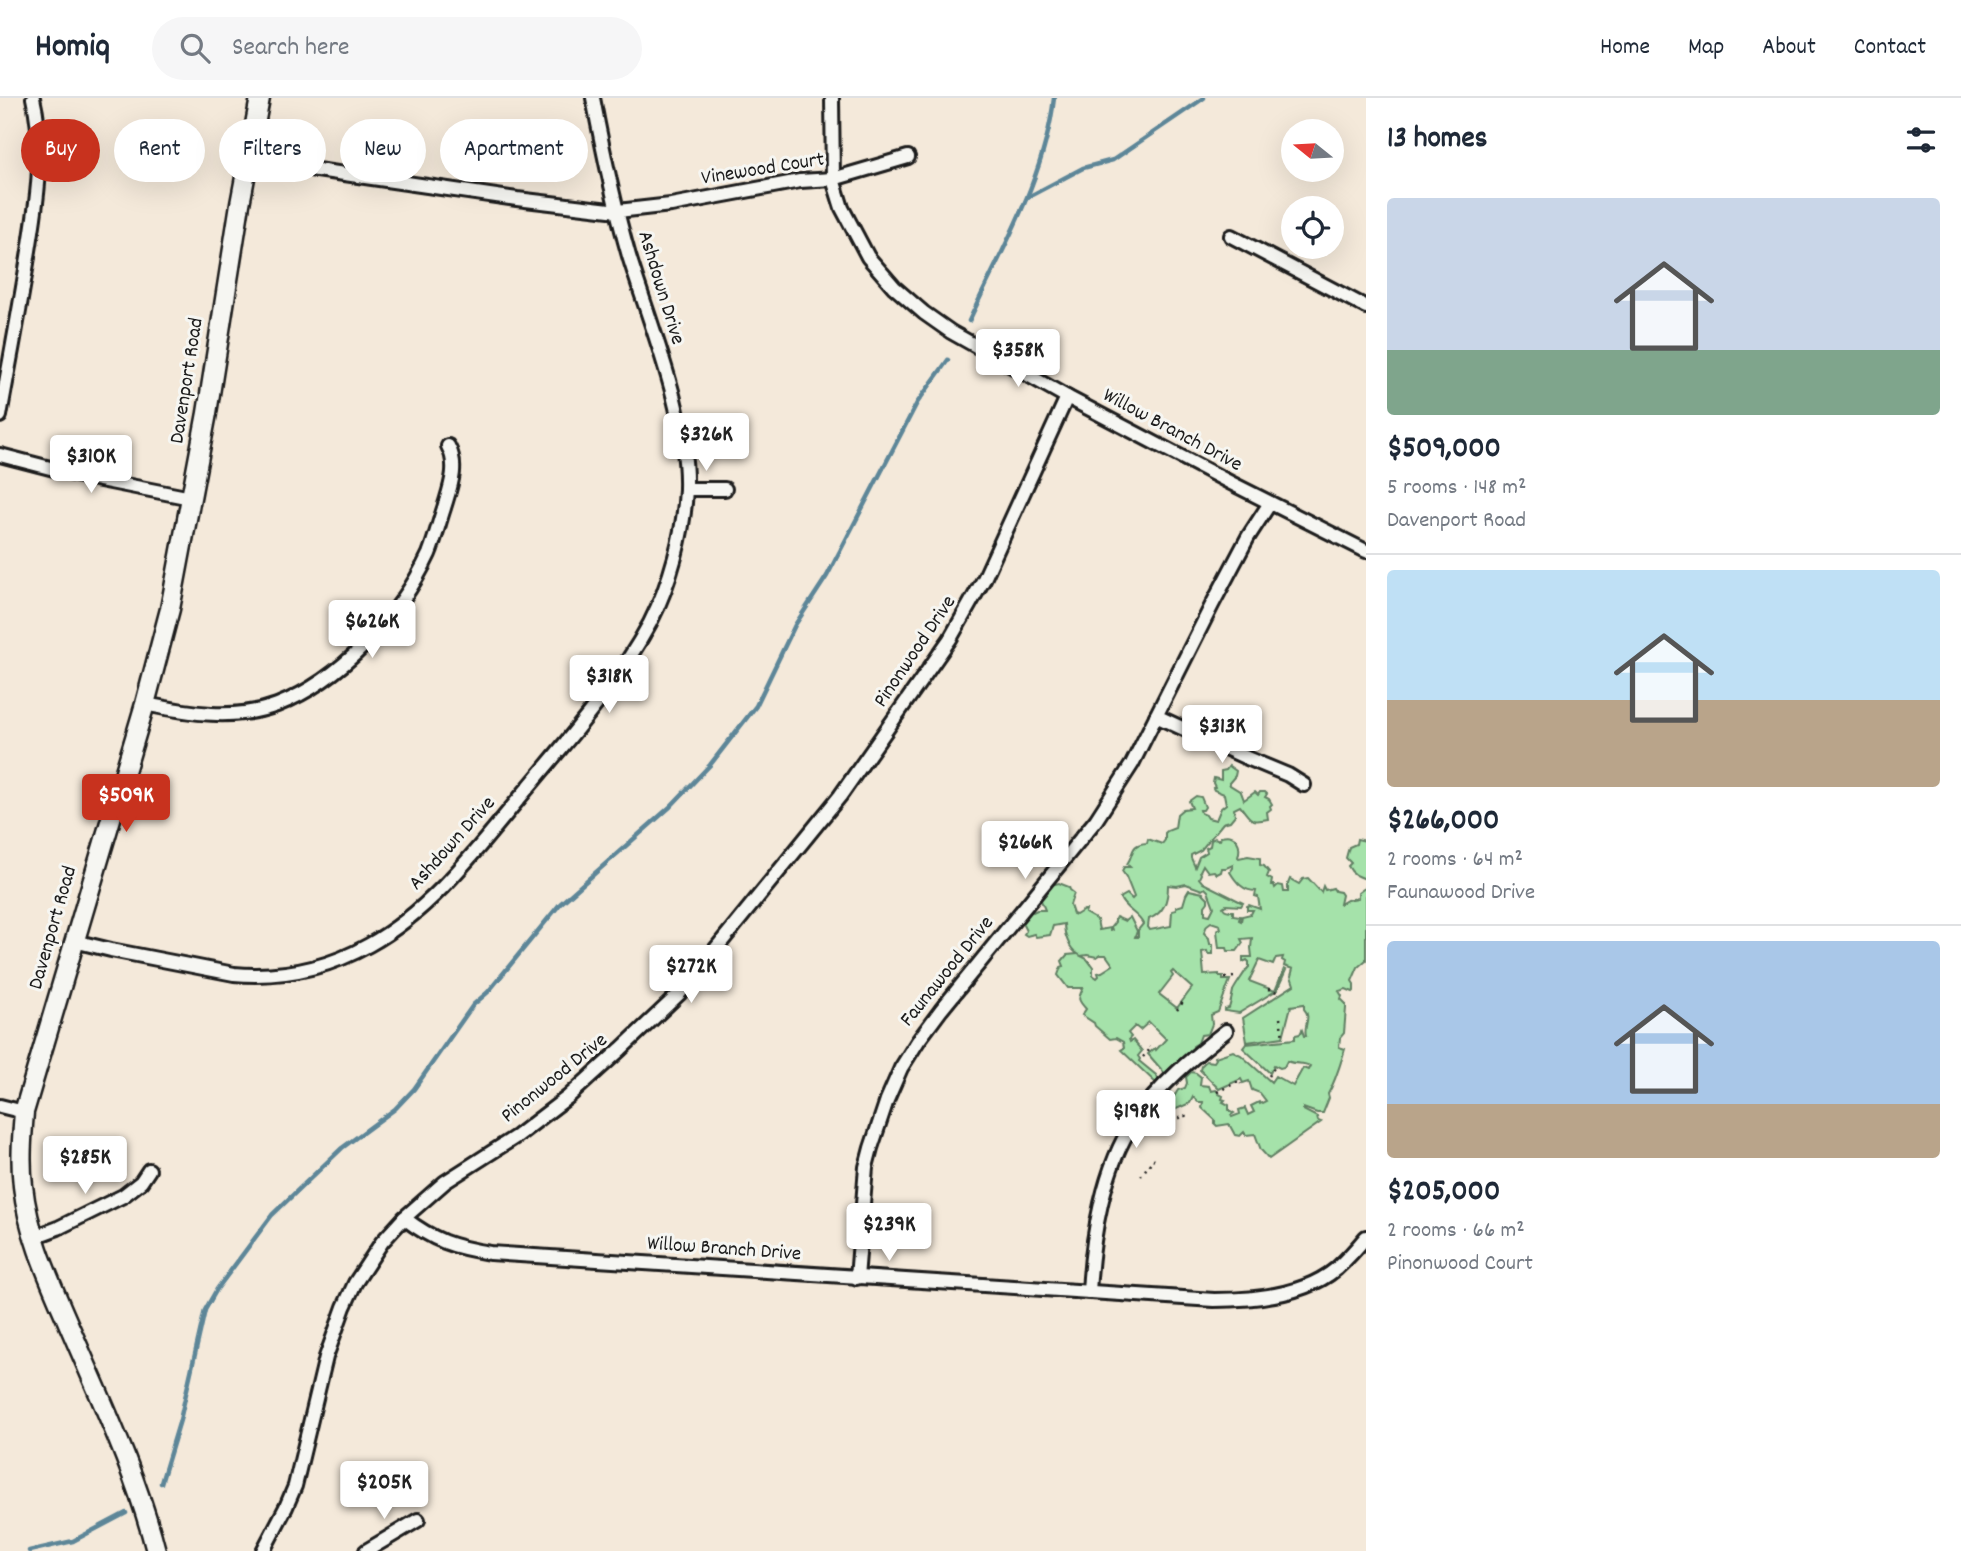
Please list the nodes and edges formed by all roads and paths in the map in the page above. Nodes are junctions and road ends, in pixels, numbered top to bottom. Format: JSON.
{"nodes":[{"id":1,"x":33,"y":98,"type":"edge"},
{"id":2,"x":260,"y":98,"type":"edge"},
{"id":3,"x":593,"y":98,"type":"edge"},
{"id":4,"x":832,"y":98,"type":"edge"},
{"id":5,"x":256,"y":119,"type":"edge"},
{"id":6,"x":908,"y":157,"type":"dead end"},
{"id":7,"x":326,"y":171,"type":"edge"},
{"id":8,"x":833,"y":179,"type":"junction"},
{"id":9,"x":244,"y":182,"type":"edge"},
{"id":10,"x":618,"y":211,"type":"junction"},
{"id":11,"x":1231,"y":236,"type":"dead end"},
{"id":12,"x":1366,"y":307,"type":"edge"},
{"id":13,"x":1067,"y":397,"type":"junction"},
{"id":14,"x":0,"y":416,"type":"edge"},
{"id":15,"x":448,"y":446,"type":"dead end"},
{"id":16,"x":0,"y":456,"type":"edge"},
{"id":17,"x":686,"y":489,"type":"junction"},
{"id":18,"x":725,"y":489,"type":"dead end"},
{"id":19,"x":191,"y":498,"type":"junction"},
{"id":20,"x":1270,"y":503,"type":"junction"},
{"id":21,"x":1366,"y":551,"type":"edge"},
{"id":22,"x":145,"y":704,"type":"junction"},
{"id":23,"x":1156,"y":716,"type":"junction"},
{"id":24,"x":1304,"y":785,"type":"dead end"},
{"id":25,"x":74,"y":941,"type":"junction"},
{"id":26,"x":1234,"y":977,"type":"dead end"},
{"id":27,"x":1224,"y":978,"type":"dead end"},
{"id":28,"x":1268,"y":989,"type":"dead end"},
{"id":29,"x":1277,"y":992,"type":"dead end"},
{"id":30,"x":1183,"y":1002,"type":"dead end"},
{"id":31,"x":1177,"y":1010,"type":"dead end"},
{"id":32,"x":1280,"y":1018,"type":"dead end"},
{"id":33,"x":1226,"y":1031,"type":"dead end"},
{"id":34,"x":1283,"y":1037,"type":"dead end"},
{"id":35,"x":1149,"y":1047,"type":"dead end"},
{"id":36,"x":1143,"y":1056,"type":"dead end"},
{"id":37,"x":1275,"y":1066,"type":"dead end"},
{"id":38,"x":1269,"y":1076,"type":"dead end"},
{"id":39,"x":1241,"y":1084,"type":"dead end"},
{"id":40,"x":1217,"y":1091,"type":"dead end"},
{"id":41,"x":0,"y":1106,"type":"edge"},
{"id":42,"x":24,"y":1112,"type":"junction"},
{"id":43,"x":1186,"y":1117,"type":"dead end"},
{"id":44,"x":1172,"y":1122,"type":"dead end"},
{"id":45,"x":1154,"y":1160,"type":"dead end"},
{"id":46,"x":149,"y":1170,"type":"dead end"},
{"id":47,"x":1141,"y":1176,"type":"dead end"},
{"id":48,"x":404,"y":1218,"type":"junction"},
{"id":49,"x":34,"y":1237,"type":"junction"},
{"id":50,"x":1366,"y":1237,"type":"edge"},
{"id":51,"x":857,"y":1278,"type":"junction"},
{"id":52,"x":1089,"y":1292,"type":"junction"},
{"id":53,"x":418,"y":1520,"type":"dead end"},
{"id":54,"x":156,"y":1551,"type":"edge"},
{"id":55,"x":264,"y":1551,"type":"edge"},
{"id":56,"x":366,"y":1551,"type":"edge"}],
"edges":[{"from":1,"to":14,"type":"street"},
{"from":2,"to":5,"type":"street","name":"Davenport Road"},
{"from":3,"to":10,"type":"street","name":"Ashdown Drive"},
{"from":4,"to":8,"type":"street","name":"Willow Branch Drive"},
{"from":6,"to":8,"type":"street","name":"Vinewood Court"},
{"from":7,"to":10,"type":"street","name":"Vinewood Court"},
{"from":8,"to":10,"type":"street","name":"Vinewood Court"},
{"from":8,"to":13,"type":"street","name":"Willow Branch Drive"},
{"from":9,"to":19,"type":"street","name":"Davenport Road"},
{"from":10,"to":17,"type":"street","name":"Ashdown Drive"},
{"from":11,"to":12,"type":"street"},
{"from":13,"to":20,"type":"street","name":"Willow Branch Drive"},
{"from":13,"to":48,"type":"street","name":"Pinonwood Drive"},
{"from":15,"to":22,"type":"street"},
{"from":16,"to":19,"type":"street"},
{"from":17,"to":18,"type":"street"},
{"from":17,"to":25,"type":"street","name":"Ashdown Drive"},
{"from":19,"to":22,"type":"street","name":"Davenport Road"},
{"from":20,"to":21,"type":"street","name":"Willow Branch Drive"},
{"from":20,"to":23,"type":"street","name":"Faunawood Drive"},
{"from":22,"to":25,"type":"street","name":"Davenport Road"},
{"from":23,"to":24,"type":"street"},
{"from":23,"to":51,"type":"street","name":"Faunawood Drive"},
{"from":25,"to":42,"type":"street","name":"Davenport Road"},
{"from":26,"to":27,"type":"path"},
{"from":28,"to":29,"type":"path"},
{"from":30,"to":31,"type":"path"},
{"from":32,"to":34,"type":"path"},
{"from":33,"to":52,"type":"street"},
{"from":35,"to":36,"type":"path"},
{"from":37,"to":38,"type":"path"},
{"from":39,"to":40,"type":"path"},
{"from":41,"to":42,"type":"street"},
{"from":42,"to":49,"type":"street","name":"Davenport Road"},
{"from":43,"to":44,"type":"path"},
{"from":45,"to":47,"type":"path"},
{"from":46,"to":49,"type":"street"},
{"from":48,"to":51,"type":"street","name":"Willow Branch Drive"},
{"from":48,"to":55,"type":"street","name":"Pinonwood Drive"},
{"from":49,"to":54,"type":"street","name":"Davenport Road"},
{"from":50,"to":52,"type":"street","name":"Willow Branch Drive"},
{"from":51,"to":52,"type":"street","name":"Willow Branch Drive"},
{"from":53,"to":56,"type":"street"}]}
